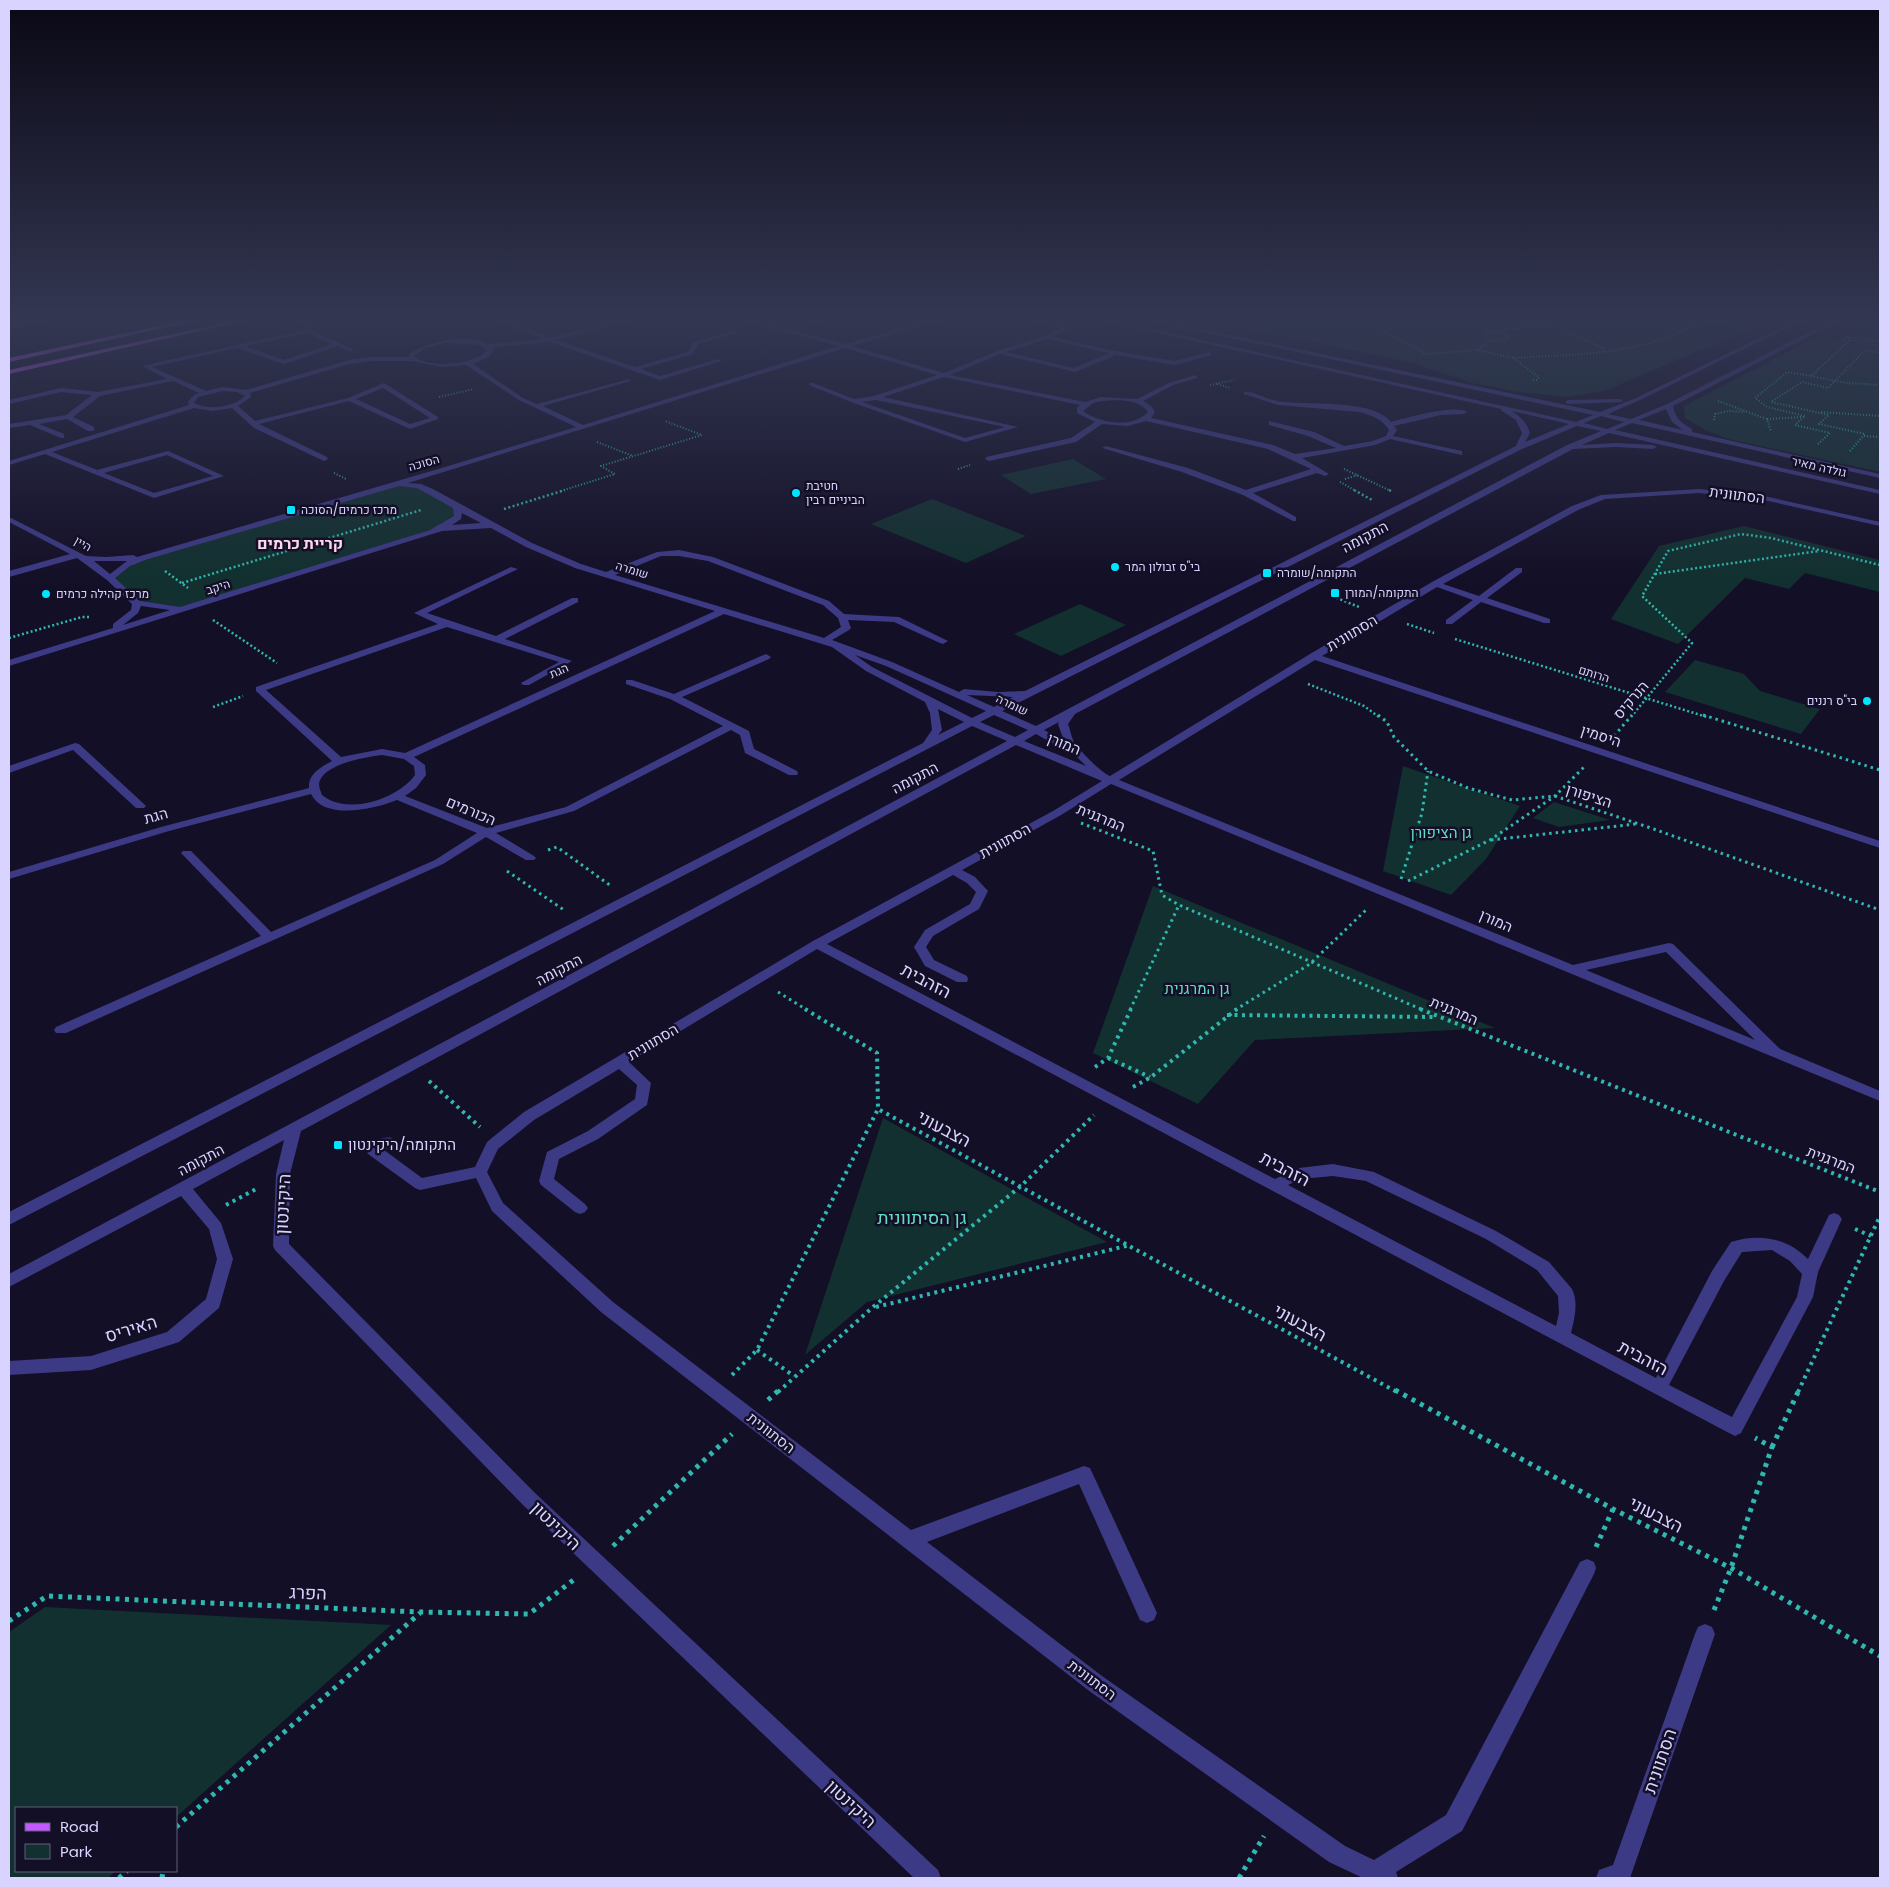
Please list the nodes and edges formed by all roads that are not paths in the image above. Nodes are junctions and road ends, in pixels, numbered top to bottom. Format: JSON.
{"nodes":[{"id":1,"x":84,"y":405,"type":"edge"},
{"id":2,"x":233,"y":405,"type":"joint"},
{"id":3,"x":326,"y":405,"type":"edge"},
{"id":4,"x":363,"y":405,"type":"edge"},
{"id":5,"x":416,"y":405,"type":"edge"},
{"id":6,"x":539,"y":405,"type":"edge"},
{"id":7,"x":654,"y":405,"type":"edge"},
{"id":8,"x":866,"y":405,"type":"edge"},
{"id":9,"x":910,"y":405,"type":"edge"},
{"id":10,"x":1083,"y":405,"type":"edge"},
{"id":11,"x":1142,"y":405,"type":"edge"},
{"id":12,"x":1332,"y":405,"type":"edge"},
{"id":13,"x":1495,"y":405,"type":"edge"},
{"id":14,"x":1497,"y":405,"type":"edge"},
{"id":15,"x":1555,"y":405,"type":"edge"},
{"id":16,"x":1622,"y":405,"type":"edge"},
{"id":17,"x":1669,"y":405,"type":"joint"},
{"id":18,"x":194,"y":406,"type":"joint"},
{"id":19,"x":536,"y":406,"type":"joint"},
{"id":20,"x":1464,"y":412,"type":"dead end"},
{"id":21,"x":1599,"y":414,"type":"junction"},
{"id":22,"x":68,"y":417,"type":"junction"},
{"id":23,"x":1147,"y":418,"type":"junction"},
{"id":24,"x":1100,"y":422,"type":"junction"},
{"id":25,"x":1272,"y":422,"type":"dead end"},
{"id":26,"x":1631,"y":422,"type":"junction"},
{"id":27,"x":32,"y":423,"type":"junction"},
{"id":28,"x":254,"y":423,"type":"junction"},
{"id":29,"x":1391,"y":424,"type":"junction"},
{"id":30,"x":1577,"y":424,"type":"junction"},
{"id":31,"x":9,"y":426,"type":"edge"},
{"id":32,"x":582,"y":427,"type":"junction"},
{"id":33,"x":91,"y":429,"type":"dead end"},
{"id":34,"x":1608,"y":430,"type":"junction"},
{"id":35,"x":61,"y":436,"type":"dead end"},
{"id":36,"x":1389,"y":437,"type":"junction"},
{"id":37,"x":1725,"y":442,"type":"junction"},
{"id":38,"x":1519,"y":447,"type":"junction"},
{"id":39,"x":1570,"y":447,"type":"junction"},
{"id":40,"x":1106,"y":448,"type":"dead end"},
{"id":41,"x":1345,"y":449,"type":"junction"},
{"id":42,"x":1700,"y":451,"type":"junction"},
{"id":43,"x":45,"y":452,"type":"junction"},
{"id":44,"x":1459,"y":453,"type":"dead end"},
{"id":45,"x":1293,"y":457,"type":"junction"},
{"id":46,"x":324,"y":459,"type":"dead end"},
{"id":47,"x":990,"y":459,"type":"dead end"},
{"id":48,"x":9,"y":463,"type":"edge"},
{"id":49,"x":438,"y":472,"type":"junction"},
{"id":50,"x":97,"y":473,"type":"junction"},
{"id":51,"x":1880,"y":476,"type":"edge"},
{"id":52,"x":388,"y":486,"type":"junction"},
{"id":53,"x":430,"y":491,"type":"junction"},
{"id":54,"x":1880,"y":492,"type":"edge"},
{"id":55,"x":1246,"y":494,"type":"junction"},
{"id":56,"x":457,"y":507,"type":"junction"},
{"id":57,"x":9,"y":519,"type":"edge"},
{"id":58,"x":1292,"y":519,"type":"dead end"},
{"id":59,"x":1880,"y":524,"type":"edge"},
{"id":60,"x":494,"y":526,"type":"junction"},
{"id":61,"x":433,"y":532,"type":"junction"},
{"id":62,"x":80,"y":557,"type":"junction"},
{"id":63,"x":145,"y":557,"type":"junction"},
{"id":64,"x":514,"y":569,"type":"dead end"},
{"id":65,"x":1518,"y":570,"type":"dead end"},
{"id":66,"x":9,"y":574,"type":"edge"},
{"id":67,"x":606,"y":575,"type":"junction"},
{"id":68,"x":110,"y":578,"type":"junction"},
{"id":69,"x":1435,"y":584,"type":"junction"},
{"id":70,"x":1478,"y":598,"type":"junction"},
{"id":71,"x":575,"y":600,"type":"dead end"},
{"id":72,"x":137,"y":603,"type":"junction"},
{"id":73,"x":194,"y":607,"type":"junction"},
{"id":74,"x":723,"y":611,"type":"junction"},
{"id":75,"x":842,"y":617,"type":"junction"},
{"id":76,"x":1547,"y":621,"type":"dead end"},
{"id":77,"x":1448,"y":622,"type":"dead end"},
{"id":78,"x":447,"y":624,"type":"junction"},
{"id":79,"x":108,"y":632,"type":"junction"},
{"id":80,"x":498,"y":638,"type":"junction"},
{"id":81,"x":825,"y":641,"type":"junction"},
{"id":82,"x":943,"y":641,"type":"dead end"},
{"id":83,"x":837,"y":646,"type":"junction"},
{"id":84,"x":1313,"y":656,"type":"junction"},
{"id":85,"x":766,"y":657,"type":"dead end"},
{"id":86,"x":9,"y":663,"type":"edge"},
{"id":87,"x":629,"y":682,"type":"dead end"},
{"id":88,"x":526,"y":683,"type":"dead end"},
{"id":89,"x":947,"y":689,"type":"junction"},
{"id":90,"x":1029,"y":694,"type":"junction"},
{"id":91,"x":674,"y":697,"type":"junction"},
{"id":92,"x":930,"y":699,"type":"junction"},
{"id":93,"x":995,"y":710,"type":"junction"},
{"id":94,"x":1071,"y":712,"type":"junction"},
{"id":95,"x":972,"y":722,"type":"junction"},
{"id":96,"x":730,"y":726,"type":"junction"},
{"id":97,"x":1036,"y":730,"type":"junction"},
{"id":98,"x":1015,"y":742,"type":"junction"},
{"id":99,"x":923,"y":747,"type":"junction"},
{"id":100,"x":1079,"y":754,"type":"junction"},
{"id":101,"x":408,"y":756,"type":"junction"},
{"id":102,"x":338,"y":761,"type":"junction"},
{"id":103,"x":9,"y":770,"type":"edge"},
{"id":104,"x":793,"y":773,"type":"dead end"},
{"id":105,"x":1105,"y":778,"type":"junction"},
{"id":106,"x":313,"y":790,"type":"junction"},
{"id":107,"x":398,"y":797,"type":"junction"},
{"id":108,"x":140,"y":806,"type":"dead end"},
{"id":109,"x":486,"y":832,"type":"junction"},
{"id":110,"x":1880,"y":845,"type":"edge"},
{"id":111,"x":187,"y":853,"type":"dead end"},
{"id":112,"x":530,"y":858,"type":"road end"},
{"id":113,"x":953,"y":870,"type":"junction"},
{"id":114,"x":9,"y":876,"type":"edge"},
{"id":115,"x":270,"y":938,"type":"junction"},
{"id":116,"x":817,"y":944,"type":"junction"},
{"id":117,"x":1570,"y":970,"type":"junction"},
{"id":118,"x":962,"y":979,"type":"dead end"},
{"id":119,"x":61,"y":1030,"type":"dead end"},
{"id":120,"x":1778,"y":1054,"type":"junction"},
{"id":121,"x":620,"y":1062,"type":"junction"},
{"id":122,"x":1880,"y":1096,"type":"edge"},
{"id":123,"x":295,"y":1127,"type":"junction"},
{"id":124,"x":387,"y":1142,"type":"dead end"},
{"id":125,"x":480,"y":1172,"type":"junction"},
{"id":126,"x":1275,"y":1185,"type":"junction"},
{"id":127,"x":183,"y":1186,"type":"junction"},
{"id":128,"x":580,"y":1208,"type":"dead end"},
{"id":129,"x":9,"y":1219,"type":"edge"},
{"id":130,"x":1834,"y":1219,"type":"dead end"},
{"id":131,"x":1810,"y":1272,"type":"junction"},
{"id":132,"x":9,"y":1281,"type":"edge"},
{"id":133,"x":1562,"y":1337,"type":"junction"},
{"id":134,"x":9,"y":1368,"type":"edge"},
{"id":135,"x":1659,"y":1388,"type":"junction"},
{"id":136,"x":909,"y":1540,"type":"junction"},
{"id":137,"x":1587,"y":1568,"type":"road end"},
{"id":138,"x":1147,"y":1612,"type":"dead end"},
{"id":139,"x":1705,"y":1634,"type":"road end"},
{"id":140,"x":1382,"y":1875,"type":"edge"},
{"id":141,"x":930,"y":1878,"type":"edge"},
{"id":142,"x":1607,"y":1878,"type":"edge"}],
"edges":[{"from":1,"to":22,"type":"street"},
{"from":2,"to":18,"type":"street"},
{"from":2,"to":28,"type":"street"},
{"from":3,"to":28,"type":"street"},
{"from":4,"to":5,"type":"street"},
{"from":6,"to":19,"type":"street"},
{"from":7,"to":32,"type":"street","name":"הסוכה"},
{"from":8,"to":9,"type":"street"},
{"from":10,"to":24,"type":"street"},
{"from":11,"to":23,"type":"street"},
{"from":12,"to":29,"type":"street"},
{"from":13,"to":38,"type":"street"},
{"from":14,"to":30,"type":"street","name":"גולדה מאיר"},
{"from":15,"to":21,"type":"street","name":"גולדה מאיר"},
{"from":16,"to":21,"type":"street","name":"התקומה"},
{"from":17,"to":26,"type":"street","name":"התקומה"},
{"from":17,"to":37,"type":"street"},
{"from":18,"to":43,"type":"street"},
{"from":19,"to":32,"type":"street"},
{"from":20,"to":29,"type":"street"},
{"from":21,"to":26,"type":"street","name":"גולדה מאיר"},
{"from":21,"to":30,"type":"street","name":"התקומה"},
{"from":22,"to":27,"type":"street"},
{"from":22,"to":33,"type":"street"},
{"from":23,"to":24,"type":"street"},
{"from":23,"to":45,"type":"street"},
{"from":24,"to":47,"type":"street"},
{"from":25,"to":41,"type":"street"},
{"from":26,"to":34,"type":"street","name":"התקומה"},
{"from":26,"to":37,"type":"street","name":"גולדה מאיר"},
{"from":27,"to":31,"type":"street"},
{"from":27,"to":35,"type":"street"},
{"from":28,"to":46,"type":"street"},
{"from":29,"to":36,"type":"street"},
{"from":30,"to":34,"type":"street","name":"גולדה מאיר"},
{"from":30,"to":38,"type":"street","name":"התקומה"},
{"from":32,"to":49,"type":"street","name":"הסוכה"},
{"from":34,"to":39,"type":"street","name":"התקומה"},
{"from":34,"to":42,"type":"street","name":"גולדה מאיר"},
{"from":36,"to":41,"type":"street"},
{"from":36,"to":44,"type":"street"},
{"from":37,"to":51,"type":"street","name":"גולדה מאיר"},
{"from":38,"to":90,"type":"street","name":"התקומה"},
{"from":39,"to":42,"type":"street"},
{"from":39,"to":94,"type":"street","name":"התקומה"},
{"from":40,"to":55,"type":"street"},
{"from":41,"to":45,"type":"street"},
{"from":42,"to":54,"type":"street","name":"גולדה מאיר"},
{"from":43,"to":48,"type":"street"},
{"from":43,"to":50,"type":"street"},
{"from":45,"to":55,"type":"street"},
{"from":49,"to":52,"type":"street","name":"הסוכה"},
{"from":49,"to":53,"type":"street"},
{"from":50,"to":50,"type":"street"},
{"from":52,"to":53,"type":"street","name":"שומרה"},
{"from":52,"to":63,"type":"street","name":"הסוכה"},
{"from":53,"to":56,"type":"street","name":"שומרה"},
{"from":55,"to":58,"type":"street"},
{"from":56,"to":60,"type":"street","name":"שומרה"},
{"from":56,"to":61,"type":"street","name":"היקב"},
{"from":57,"to":62,"type":"street","name":"היין"},
{"from":59,"to":69,"type":"street","name":"הסתוונית"},
{"from":60,"to":61,"type":"street","name":"היקב"},
{"from":60,"to":67,"type":"street","name":"שומרה"},
{"from":61,"to":73,"type":"street","name":"היקב"},
{"from":62,"to":63,"type":"street","name":"הסוכה"},
{"from":62,"to":66,"type":"street"},
{"from":62,"to":68,"type":"street","name":"היין"},
{"from":63,"to":68,"type":"street","name":"הסוכה"},
{"from":64,"to":78,"type":"street"},
{"from":65,"to":70,"type":"street"},
{"from":67,"to":74,"type":"street","name":"שומרה"},
{"from":67,"to":75,"type":"street"},
{"from":68,"to":72,"type":"street","name":"היין"},
{"from":69,"to":70,"type":"street"},
{"from":69,"to":84,"type":"street","name":"הסתוונית"},
{"from":70,"to":76,"type":"street"},
{"from":70,"to":77,"type":"street"},
{"from":71,"to":80,"type":"street"},
{"from":72,"to":73,"type":"street"},
{"from":72,"to":79,"type":"street"},
{"from":73,"to":79,"type":"street","name":"היקב"},
{"from":74,"to":81,"type":"street","name":"שומרה"},
{"from":74,"to":101,"type":"street","name":"הגת"},
{"from":75,"to":81,"type":"street"},
{"from":75,"to":82,"type":"street"},
{"from":78,"to":80,"type":"street"},
{"from":78,"to":102,"type":"street"},
{"from":79,"to":86,"type":"street","name":"היקב"},
{"from":80,"to":88,"type":"street"},
{"from":81,"to":83,"type":"street","name":"שומרה"},
{"from":83,"to":89,"type":"street","name":"שומרה"},
{"from":83,"to":92,"type":"street","name":"שומרה"},
{"from":84,"to":105,"type":"street","name":"הסתוונית"},
{"from":84,"to":110,"type":"street","name":"היסמין"},
{"from":85,"to":91,"type":"street"},
{"from":87,"to":91,"type":"street"},
{"from":89,"to":90,"type":"street"},
{"from":89,"to":93,"type":"street","name":"שומרה"},
{"from":90,"to":93,"type":"street","name":"התקומה"},
{"from":91,"to":96,"type":"street"},
{"from":92,"to":95,"type":"street","name":"שומרה"},
{"from":92,"to":99,"type":"street"},
{"from":93,"to":95,"type":"street","name":"התקומה"},
{"from":93,"to":97,"type":"street","name":"שומרה"},
{"from":94,"to":97,"type":"street","name":"התקומה"},
{"from":94,"to":100,"type":"street"},
{"from":95,"to":98,"type":"street","name":"שומרה"},
{"from":95,"to":99,"type":"street","name":"התקומה"},
{"from":96,"to":104,"type":"street"},
{"from":96,"to":109,"type":"street"},
{"from":97,"to":98,"type":"street","name":"התקומה"},
{"from":97,"to":100,"type":"street","name":"המורן"},
{"from":98,"to":105,"type":"street","name":"המורן"},
{"from":98,"to":123,"type":"street","name":"התקומה"},
{"from":99,"to":129,"type":"street","name":"התקומה"},
{"from":100,"to":105,"type":"street","name":"המורן"},
{"from":101,"to":102,"type":"street"},
{"from":101,"to":107,"type":"street"},
{"from":102,"to":106,"type":"street"},
{"from":103,"to":108,"type":"street"},
{"from":105,"to":113,"type":"street","name":"הסתוונית"},
{"from":105,"to":117,"type":"street","name":"המורן"},
{"from":106,"to":107,"type":"street"},
{"from":106,"to":114,"type":"street","name":"הגת"},
{"from":107,"to":109,"type":"street","name":"הכורמים"},
{"from":109,"to":112,"type":"street","name":"הכורמים"},
{"from":109,"to":115,"type":"street"},
{"from":111,"to":115,"type":"street"},
{"from":113,"to":116,"type":"street","name":"הסתוונית"},
{"from":113,"to":118,"type":"street"},
{"from":115,"to":119,"type":"street"},
{"from":116,"to":121,"type":"street","name":"הסתוונית"},
{"from":116,"to":126,"type":"street","name":"הזהבית"},
{"from":117,"to":120,"type":"street","name":"המורן"},
{"from":117,"to":120,"type":"street"},
{"from":120,"to":122,"type":"street","name":"המורן"},
{"from":121,"to":125,"type":"street","name":"הסתוונית"},
{"from":121,"to":128,"type":"street"},
{"from":123,"to":127,"type":"street","name":"התקומה"},
{"from":123,"to":141,"type":"street","name":"היקינטון"},
{"from":124,"to":125,"type":"street"},
{"from":125,"to":136,"type":"street","name":"הסתוונית"},
{"from":126,"to":133,"type":"street","name":"הזהבית"},
{"from":126,"to":133,"type":"street"},
{"from":127,"to":132,"type":"street","name":"התקומה"},
{"from":127,"to":134,"type":"street","name":"האיריס"},
{"from":130,"to":131,"type":"street"},
{"from":131,"to":135,"type":"street"},
{"from":131,"to":135,"type":"street","name":"הזהבית"},
{"from":133,"to":135,"type":"street","name":"הזהבית"},
{"from":136,"to":138,"type":"street"},
{"from":136,"to":140,"type":"street","name":"הסתוונית"},
{"from":137,"to":140,"type":"street"},
{"from":139,"to":142,"type":"street","name":"הסתוונית"}]}
